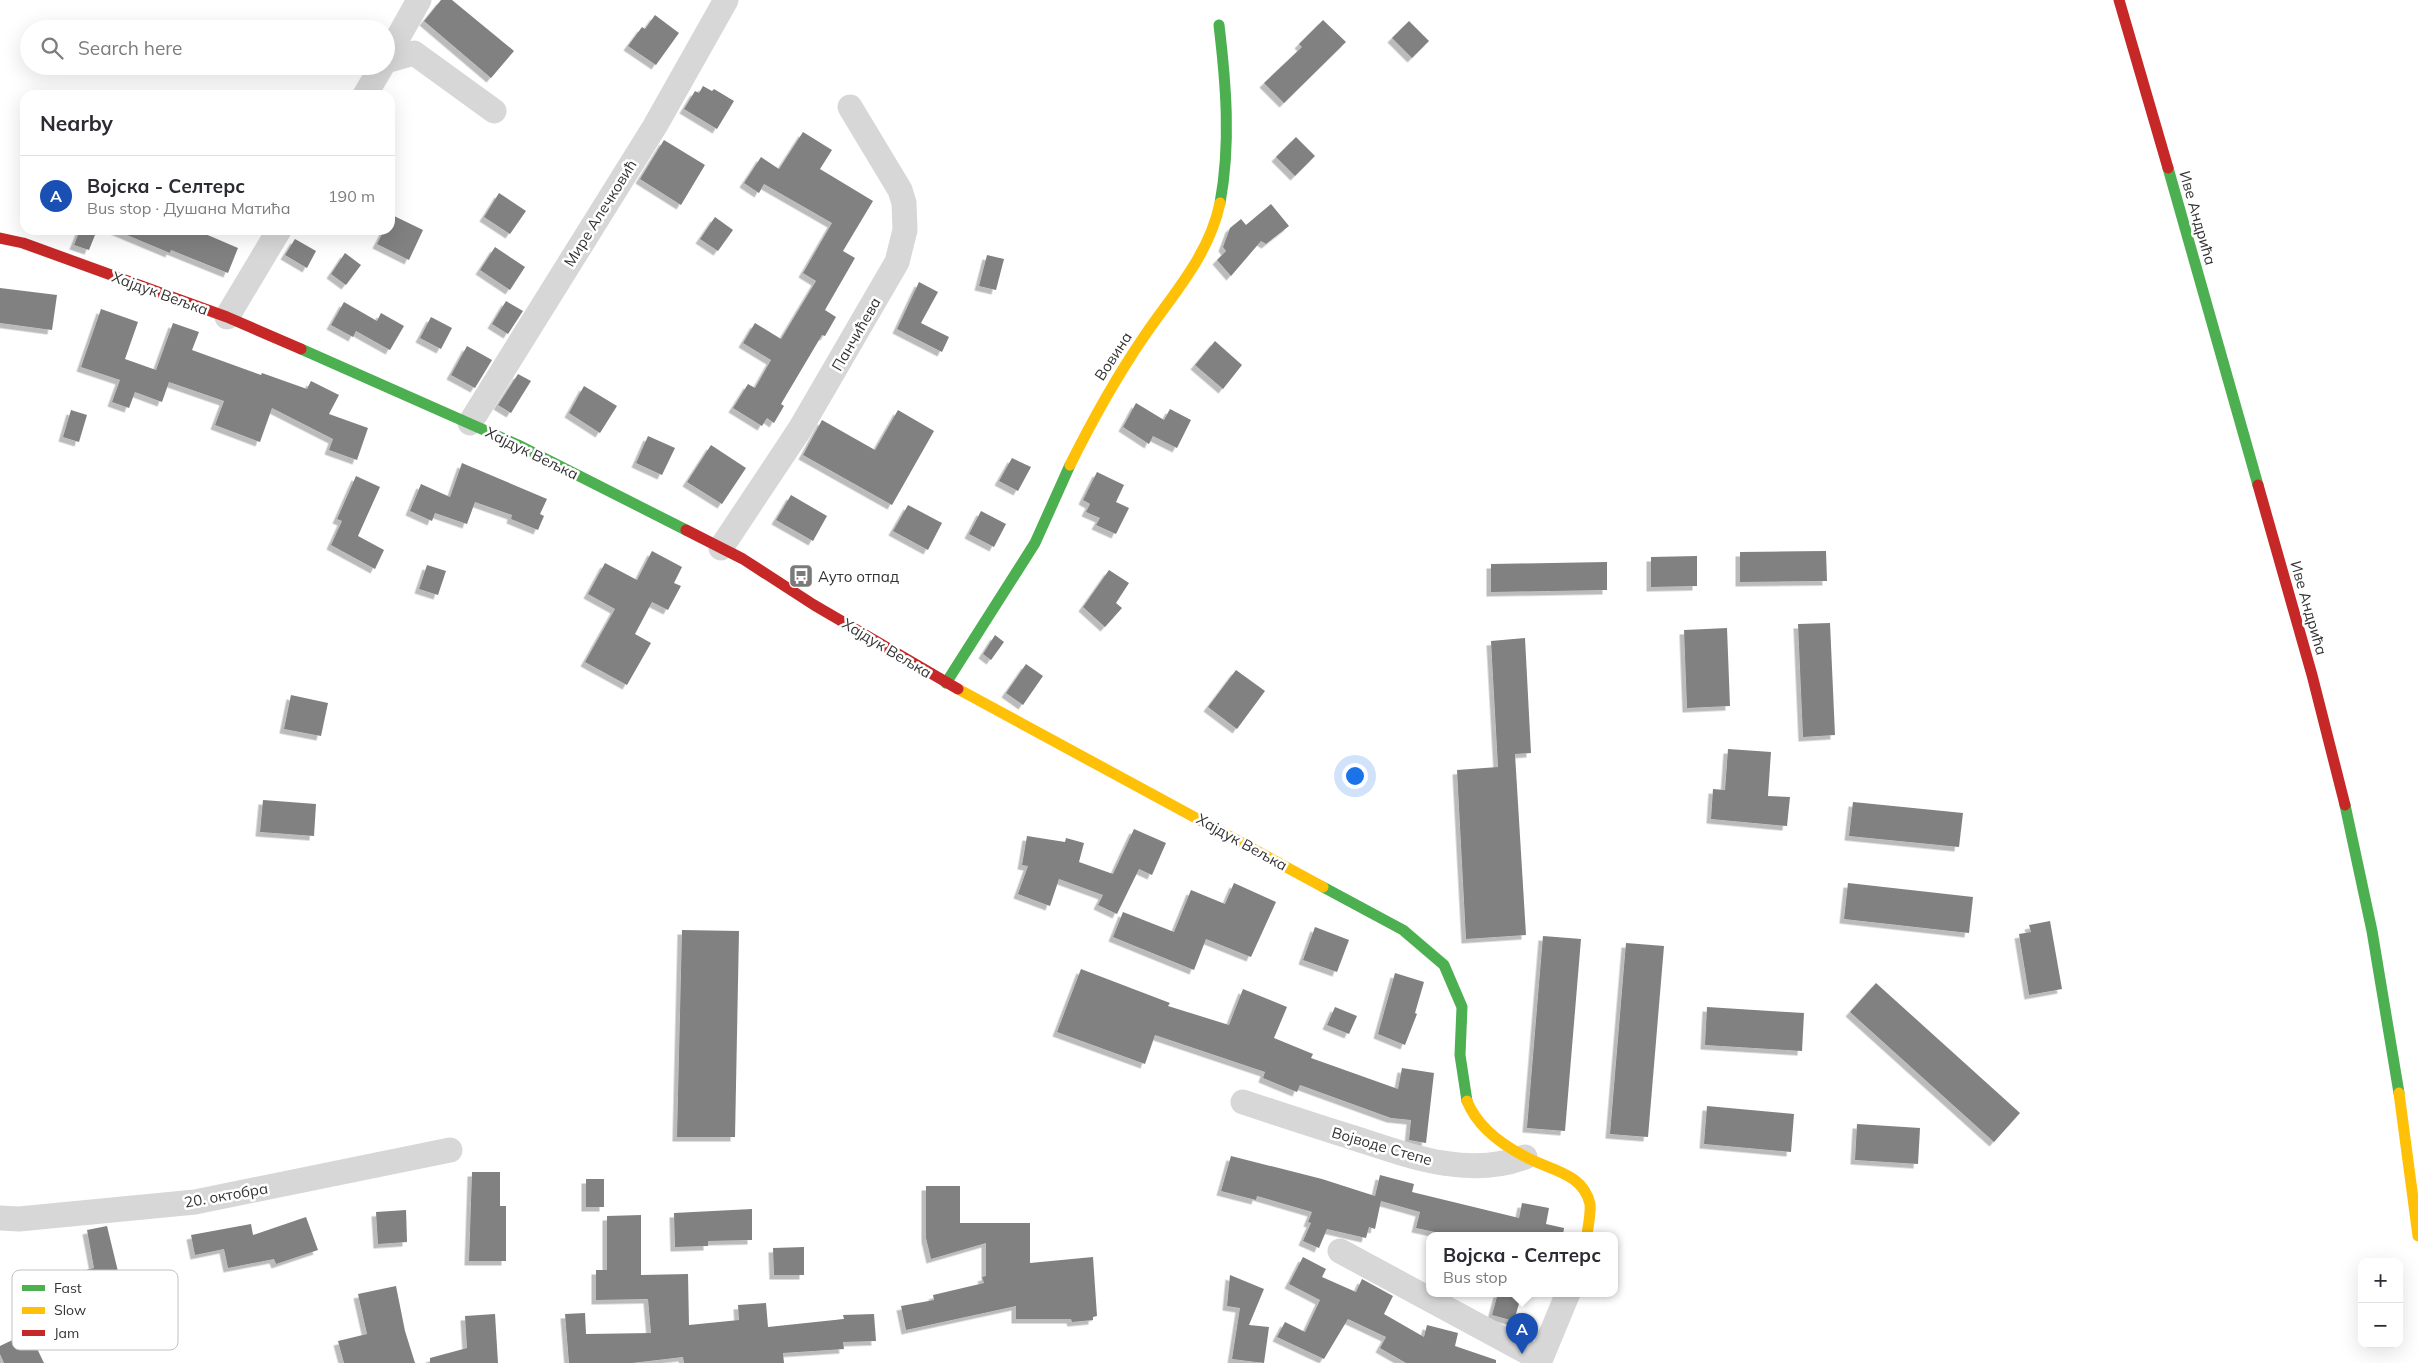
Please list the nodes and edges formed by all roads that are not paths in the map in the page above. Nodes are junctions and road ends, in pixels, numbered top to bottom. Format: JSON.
{"nodes":[{"id":1,"x":419,"y":0,"type":"edge"},
{"id":2,"x":726,"y":0,"type":"edge"},
{"id":3,"x":2119,"y":0,"type":"edge"},
{"id":4,"x":1219,"y":25,"type":"dead end"},
{"id":5,"x":395,"y":44,"type":"edge"},
{"id":6,"x":395,"y":58,"type":"edge"},
{"id":7,"x":377,"y":75,"type":"edge"},
{"id":8,"x":368,"y":90,"type":"edge"},
{"id":9,"x":850,"y":107,"type":"dead end"},
{"id":10,"x":494,"y":111,"type":"dead end"},
{"id":11,"x":276,"y":235,"type":"edge"},
{"id":12,"x":0,"y":238,"type":"edge"},
{"id":13,"x":227,"y":317,"type":"junction"},
{"id":14,"x":470,"y":423,"type":"junction"},
{"id":15,"x":721,"y":548,"type":"junction"},
{"id":16,"x":946,"y":683,"type":"junction"},
{"id":17,"x":1243,"y":1102,"type":"dead end"},
{"id":18,"x":450,"y":1150,"type":"dead end"},
{"id":19,"x":1525,"y":1158,"type":"junction"},
{"id":20,"x":0,"y":1218,"type":"edge"},
{"id":21,"x":1587,"y":1232,"type":"edge"},
{"id":22,"x":2418,"y":1236,"type":"edge"},
{"id":23,"x":1340,"y":1251,"type":"dead end"},
{"id":24,"x":1566,"y":1297,"type":"edge"},
{"id":25,"x":1540,"y":1361,"type":"edge"}],
"edges":[{"from":1,"to":5,"type":"street"},
{"from":2,"to":14,"type":"street","name":"Мире Алечковић"},
{"from":3,"to":22,"type":"street","name":"Иве Андрића"},
{"from":4,"to":16,"type":"street","name":"Вовина"},
{"from":6,"to":10,"type":"street"},
{"from":7,"to":8,"type":"street"},
{"from":9,"to":15,"type":"street","name":"Панчићева"},
{"from":11,"to":13,"type":"street"},
{"from":12,"to":13,"type":"street","name":"Хајдук Вељка"},
{"from":13,"to":14,"type":"street","name":"Хајдук Вељка"},
{"from":14,"to":15,"type":"street","name":"Хајдук Вељка"},
{"from":15,"to":16,"type":"street","name":"Хајдук Вељка"},
{"from":16,"to":19,"type":"street","name":"Хајдук Вељка"},
{"from":17,"to":19,"type":"street","name":"Војводе Степе"},
{"from":18,"to":20,"type":"street","name":"20. октобра"},
{"from":19,"to":21,"type":"street","name":"Хајдук Вељка"},
{"from":23,"to":25,"type":"street"},
{"from":24,"to":25,"type":"street"}]}
